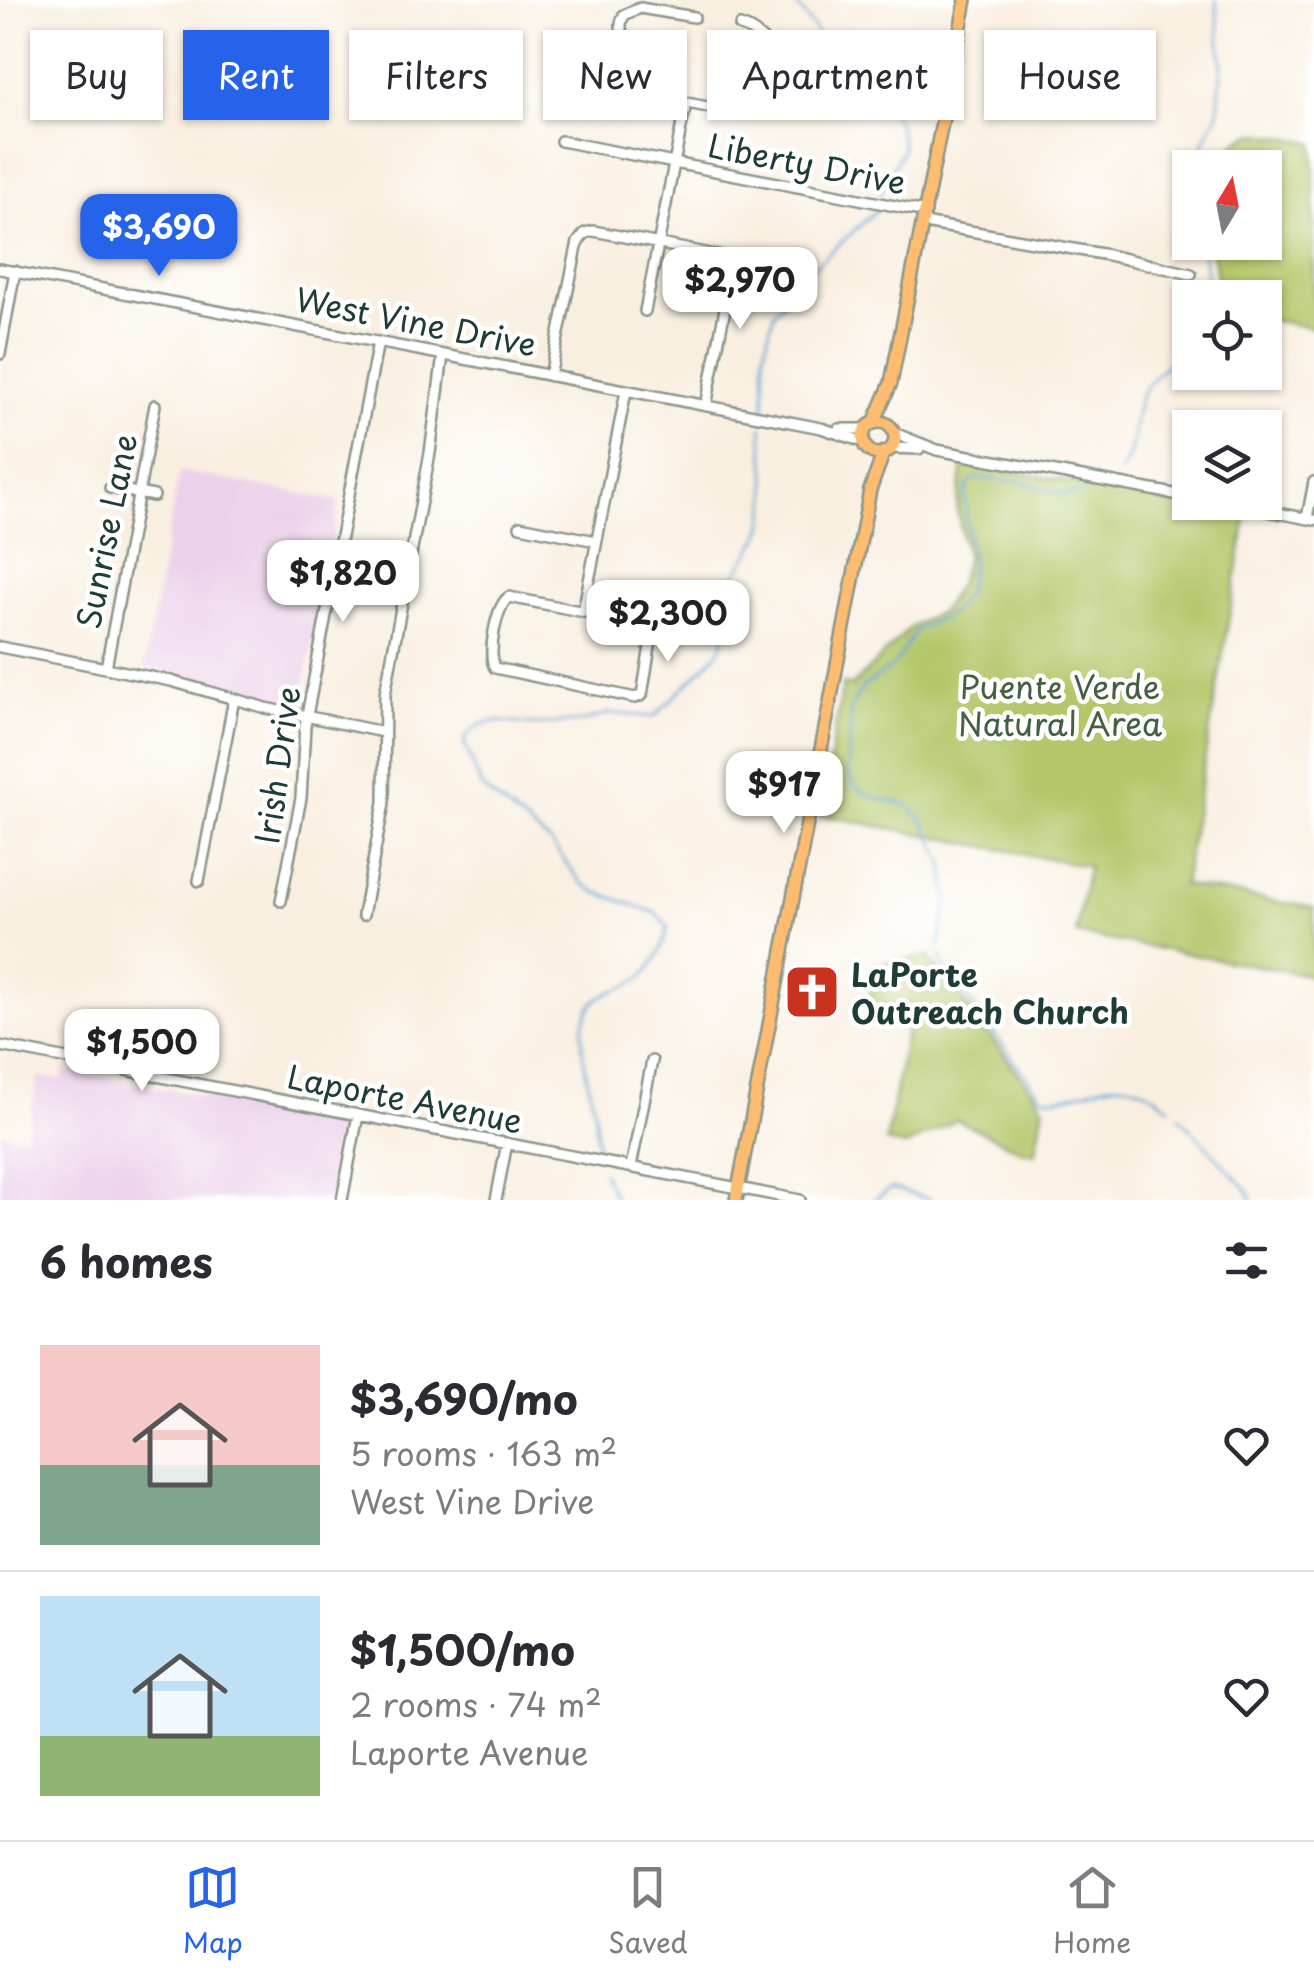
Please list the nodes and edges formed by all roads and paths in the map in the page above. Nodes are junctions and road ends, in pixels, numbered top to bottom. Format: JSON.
{"nodes":[{"id":1,"x":966,"y":0,"type":"edge"},
{"id":2,"x":694,"y":17,"type":"dead end"},
{"id":3,"x":740,"y":26,"type":"dead end"},
{"id":4,"x":621,"y":30,"type":"edge"},
{"id":5,"x":687,"y":103,"type":"edge"},
{"id":6,"x":683,"y":120,"type":"edge"},
{"id":7,"x":561,"y":141,"type":"dead end"},
{"id":8,"x":675,"y":163,"type":"junction"},
{"id":9,"x":925,"y":217,"type":"junction"},
{"id":10,"x":658,"y":244,"type":"junction"},
{"id":11,"x":0,"y":268,"type":"edge"},
{"id":12,"x":16,"y":272,"type":"junction"},
{"id":13,"x":1192,"y":274,"type":"dead end"},
{"id":14,"x":645,"y":311,"type":"dead end"},
{"id":15,"x":378,"y":342,"type":"junction"},
{"id":16,"x":0,"y":354,"type":"edge"},
{"id":17,"x":442,"y":354,"type":"junction"},
{"id":18,"x":550,"y":376,"type":"junction"},
{"id":19,"x":891,"y":383,"type":"junction"},
{"id":20,"x":626,"y":390,"type":"junction"},
{"id":21,"x":155,"y":404,"type":"dead end"},
{"id":22,"x":706,"y":406,"type":"junction"},
{"id":23,"x":891,"y":429,"type":"junction"},
{"id":24,"x":869,"y":436,"type":"junction"},
{"id":25,"x":888,"y":450,"type":"junction"},
{"id":26,"x":937,"y":450,"type":"junction"},
{"id":27,"x":1314,"y":482,"type":"edge"},
{"id":28,"x":110,"y":488,"type":"dead end"},
{"id":29,"x":870,"y":490,"type":"junction"},
{"id":30,"x":138,"y":493,"type":"junction"},
{"id":31,"x":1172,"y":494,"type":"edge"},
{"id":32,"x":154,"y":496,"type":"dead end"},
{"id":33,"x":1282,"y":514,"type":"edge"},
{"id":34,"x":1311,"y":519,"type":"edge"},
{"id":35,"x":520,"y":526,"type":"dead end"},
{"id":36,"x":596,"y":541,"type":"junction"},
{"id":37,"x":583,"y":612,"type":"junction"},
{"id":38,"x":0,"y":648,"type":"edge"},
{"id":39,"x":106,"y":668,"type":"junction"},
{"id":40,"x":234,"y":699,"type":"junction"},
{"id":41,"x":307,"y":717,"type":"junction"},
{"id":42,"x":383,"y":732,"type":"junction"},
{"id":43,"x":199,"y":881,"type":"dead end"},
{"id":44,"x":280,"y":901,"type":"dead end"},
{"id":45,"x":363,"y":915,"type":"dead end"},
{"id":46,"x":0,"y":1046,"type":"edge"},
{"id":47,"x":652,"y":1062,"type":"dead end"},
{"id":48,"x":358,"y":1115,"type":"junction"},
{"id":49,"x":507,"y":1143,"type":"junction"},
{"id":50,"x":632,"y":1168,"type":"junction"},
{"id":51,"x":736,"y":1194,"type":"edge"},
{"id":52,"x":342,"y":1200,"type":"edge"},
{"id":53,"x":496,"y":1200,"type":"edge"},
{"id":54,"x":800,"y":1200,"type":"edge"}],
"edges":[{"from":1,"to":9,"type":"main road"},
{"from":2,"to":4,"type":"street"},
{"from":3,"to":5,"type":"street"},
{"from":6,"to":8,"type":"street"},
{"from":7,"to":8,"type":"street","name":"Liberty Drive"},
{"from":8,"to":9,"type":"street","name":"Liberty Drive"},
{"from":8,"to":10,"type":"street"},
{"from":9,"to":13,"type":"street","name":"Liberty Drive"},
{"from":9,"to":19,"type":"main road"},
{"from":10,"to":14,"type":"street"},
{"from":10,"to":18,"type":"street"},
{"from":10,"to":22,"type":"street"},
{"from":11,"to":12,"type":"street","name":"West Vine Drive"},
{"from":12,"to":15,"type":"street","name":"West Vine Drive"},
{"from":12,"to":16,"type":"street"},
{"from":15,"to":17,"type":"street","name":"West Vine Drive"},
{"from":15,"to":41,"type":"street","name":"Irish Drive"},
{"from":17,"to":18,"type":"street","name":"West Vine Drive"},
{"from":17,"to":42,"type":"street"},
{"from":18,"to":20,"type":"street","name":"West Vine Drive"},
{"from":19,"to":23,"type":"main road"},
{"from":19,"to":24,"type":"main road"},
{"from":20,"to":22,"type":"street","name":"West Vine Drive"},
{"from":20,"to":36,"type":"street"},
{"from":21,"to":30,"type":"street","name":"Sunrise Lane"},
{"from":22,"to":24,"type":"street","name":"West Vine Drive"},
{"from":23,"to":24,"type":"main road","name":"West Vine Drive"},
{"from":23,"to":25,"type":"main road"},
{"from":23,"to":26,"type":"street","name":"West Vine Drive"},
{"from":24,"to":25,"type":"main road","name":"West Vine Drive"},
{"from":24,"to":29,"type":"main road"},
{"from":25,"to":26,"type":"street","name":"West Vine Drive"},
{"from":25,"to":29,"type":"main road"},
{"from":26,"to":31,"type":"street","name":"West Vine Drive"},
{"from":27,"to":34,"type":"street"},
{"from":28,"to":30,"type":"street"},
{"from":29,"to":51,"type":"main road"},
{"from":30,"to":32,"type":"street"},
{"from":30,"to":39,"type":"street","name":"Sunrise Lane"},
{"from":33,"to":34,"type":"street"},
{"from":35,"to":36,"type":"street"},
{"from":36,"to":37,"type":"street"},
{"from":37,"to":37,"type":"street"},
{"from":38,"to":39,"type":"street"},
{"from":39,"to":40,"type":"street"},
{"from":40,"to":41,"type":"street"},
{"from":40,"to":43,"type":"street"},
{"from":41,"to":42,"type":"street"},
{"from":41,"to":44,"type":"street","name":"Irish Drive"},
{"from":42,"to":45,"type":"street"},
{"from":46,"to":48,"type":"street","name":"Laporte Avenue"},
{"from":47,"to":50,"type":"street"},
{"from":48,"to":49,"type":"street","name":"Laporte Avenue"},
{"from":48,"to":52,"type":"street"},
{"from":49,"to":50,"type":"street","name":"Laporte Avenue"},
{"from":49,"to":53,"type":"street"},
{"from":50,"to":51,"type":"street","name":"Laporte Avenue"},
{"from":51,"to":54,"type":"street","name":"Laporte Avenue"}]}
